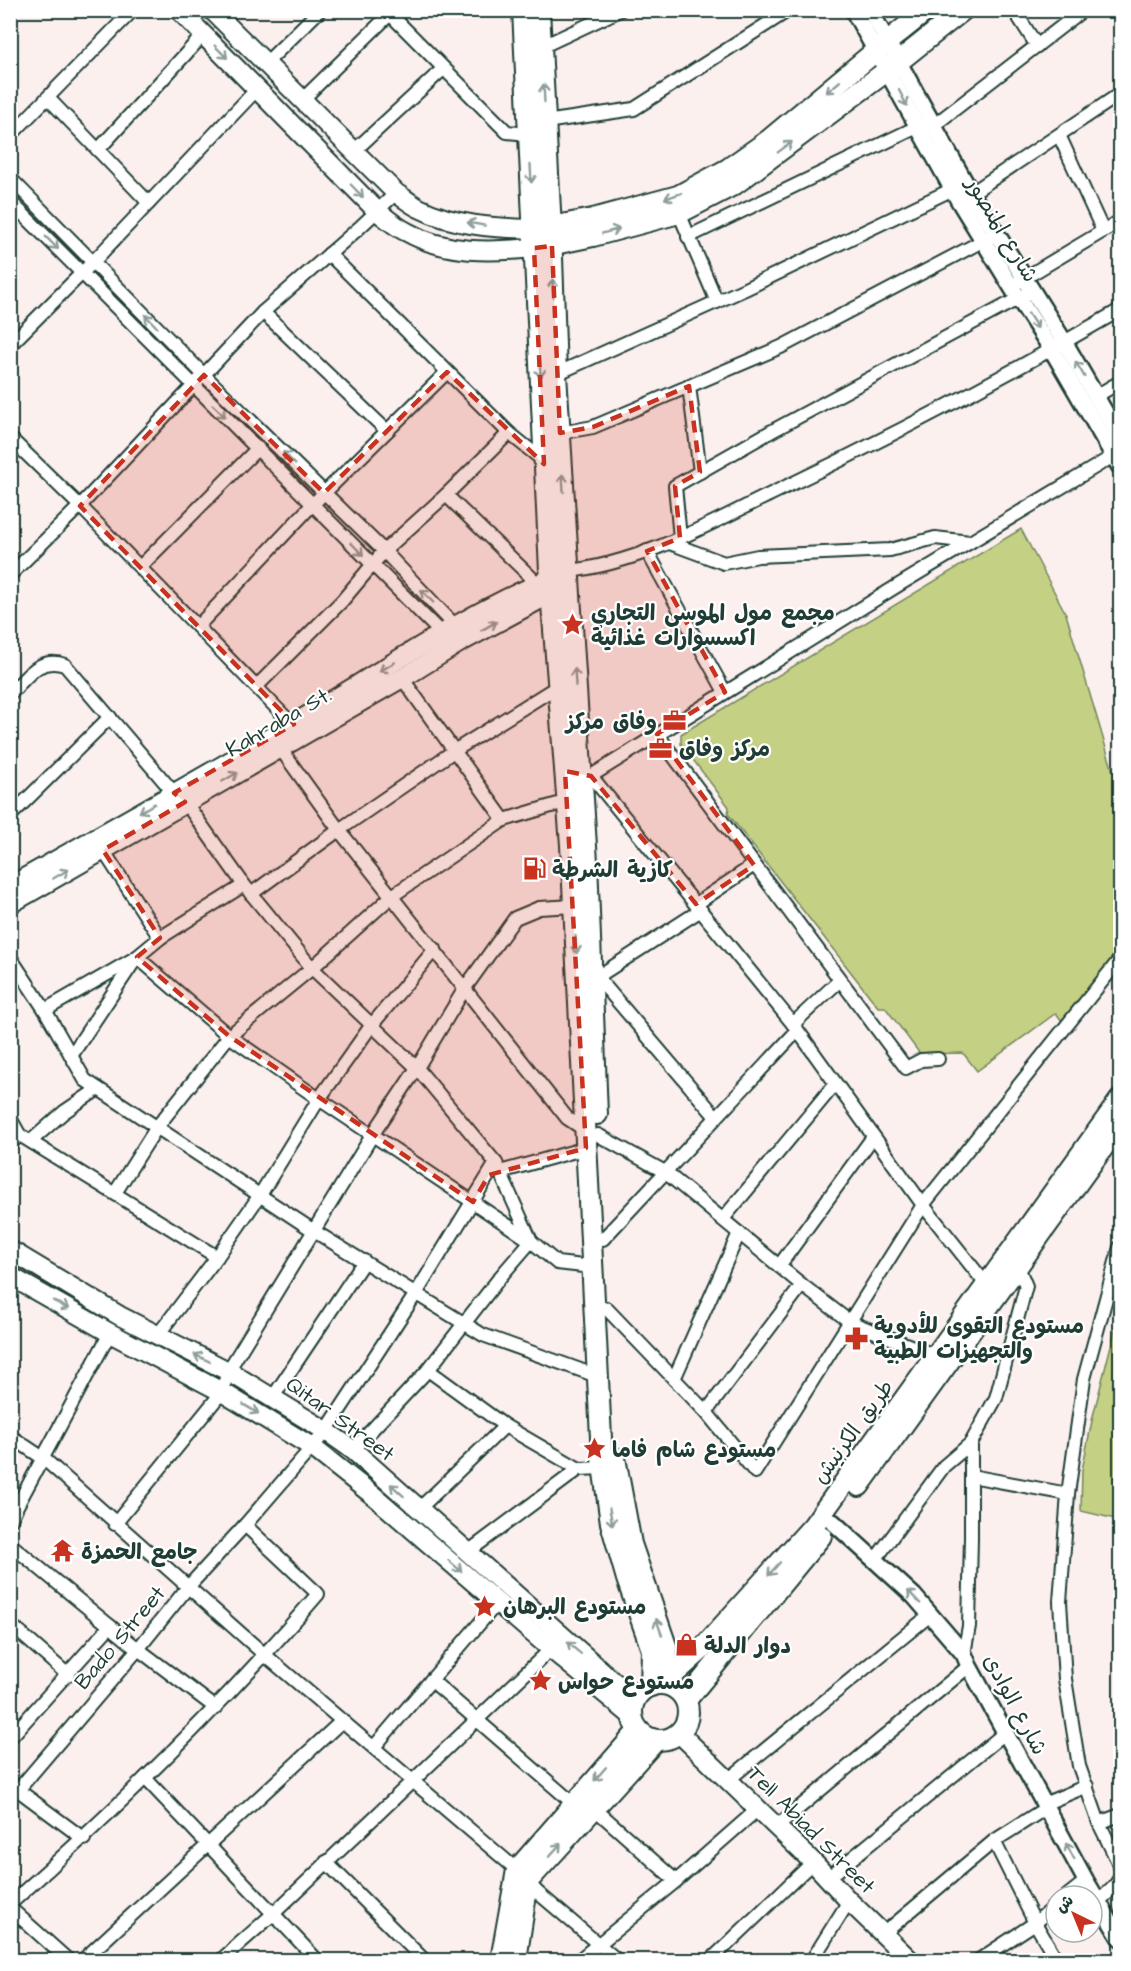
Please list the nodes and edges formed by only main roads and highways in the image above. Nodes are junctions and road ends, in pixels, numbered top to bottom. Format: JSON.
{"nodes":[{"id":1,"x":179,"y":10,"type":"edge"},
{"id":2,"x":927,"y":10,"type":"edge"},
{"id":3,"x":963,"y":10,"type":"edge"},
{"id":4,"x":216,"y":12,"type":"edge"},
{"id":5,"x":525,"y":13,"type":"edge"},
{"id":6,"x":543,"y":238,"type":"junction"},
{"id":7,"x":556,"y":582,"type":"junction"},
{"id":8,"x":455,"y":637,"type":"junction"},
{"id":9,"x":297,"y":730,"type":"junction"},
{"id":10,"x":579,"y":772,"type":"junction"},
{"id":11,"x":179,"y":798,"type":"junction"},
{"id":12,"x":576,"y":801,"type":"junction"},
{"id":13,"x":10,"y":886,"type":"edge"},
{"id":14,"x":10,"y":904,"type":"edge"},
{"id":15,"x":1120,"y":1100,"type":"edge"},
{"id":16,"x":1120,"y":1124,"type":"edge"},
{"id":17,"x":589,"y":1138,"type":"junction"},
{"id":18,"x":10,"y":1250,"type":"edge"},
{"id":19,"x":12,"y":1283,"type":"edge"},
{"id":20,"x":992,"y":1291,"type":"junction"},
{"id":21,"x":447,"y":1534,"type":"junction"},
{"id":22,"x":435,"y":1549,"type":"junction"},
{"id":23,"x":686,"y":1700,"type":"junction"},
{"id":24,"x":644,"y":1703,"type":"junction"},
{"id":25,"x":679,"y":1733,"type":"junction"},
{"id":26,"x":656,"y":1740,"type":"junction"},
{"id":27,"x":522,"y":1875,"type":"junction"},
{"id":28,"x":501,"y":1960,"type":"edge"},
{"id":29,"x":516,"y":1960,"type":"edge"},
{"id":30,"x":910,"y":1960,"type":"edge"}],
"edges":[{"from":1,"to":6,"type":"main road","one_way":true},
{"from":2,"to":6,"type":"main road","one_way":true},
{"from":6,"to":3,"type":"main road","one_way":true},
{"from":6,"to":4,"type":"main road","one_way":true},
{"from":5,"to":6,"type":"main road","one_way":true},
{"from":6,"to":5,"type":"main road","one_way":true},
{"from":6,"to":7,"type":"main road","one_way":true},
{"from":7,"to":6,"type":"main road","one_way":true},
{"from":7,"to":8,"type":"main road","name":"Kahraba St."},
{"from":10,"to":7,"type":"main road","one_way":true},
{"from":7,"to":10,"type":"main road"},
{"from":8,"to":9,"type":"main road","name":"Kahraba St.","one_way":true},
{"from":8,"to":9,"type":"main road","name":"Kahraba St."},
{"from":9,"to":11,"type":"main road","name":"Kahraba St."},
{"from":11,"to":9,"type":"main road","name":"Kahraba St.","one_way":true},
{"from":10,"to":12,"type":"main road"},
{"from":11,"to":13,"type":"main road","name":"Kahraba St.","one_way":true},
{"from":14,"to":11,"type":"main road","name":"Kahraba St.","one_way":true},
{"from":12,"to":17,"type":"main road","one_way":true},
{"from":12,"to":17,"type":"main road"},
{"from":15,"to":20,"type":"main road","name":"طريق الكرنيش"},
{"from":16,"to":20,"type":"main road","name":"طريق الكرنيش"},
{"from":17,"to":24,"type":"main road","one_way":true},
{"from":24,"to":17,"type":"main road","one_way":true},
{"from":21,"to":18,"type":"main road","name":"Qitar Street","one_way":true},
{"from":19,"to":22,"type":"main road","name":"Qitar Street","one_way":true},
{"from":20,"to":23,"type":"main road","name":"طريق الكرنيش"},
{"from":20,"to":24,"type":"main road","name":"طريق الكرنيش","one_way":true},
{"from":21,"to":22,"type":"main road"},
{"from":24,"to":21,"type":"main road","name":"Qitar Street","one_way":true},
{"from":22,"to":24,"type":"main road","name":"Qitar Street","one_way":true},
{"from":23,"to":24,"type":"main road"},
{"from":23,"to":25,"type":"main road"},
{"from":24,"to":26,"type":"main road"},
{"from":24,"to":27,"type":"main road","name":"طريق الكرنيش","one_way":true},
{"from":25,"to":26,"type":"main road"},
{"from":25,"to":30,"type":"main road","name":"Tell Abiad Street"},
{"from":27,"to":26,"type":"main road","one_way":true},
{"from":27,"to":28,"type":"main road"},
{"from":27,"to":29,"type":"main road"}]}
